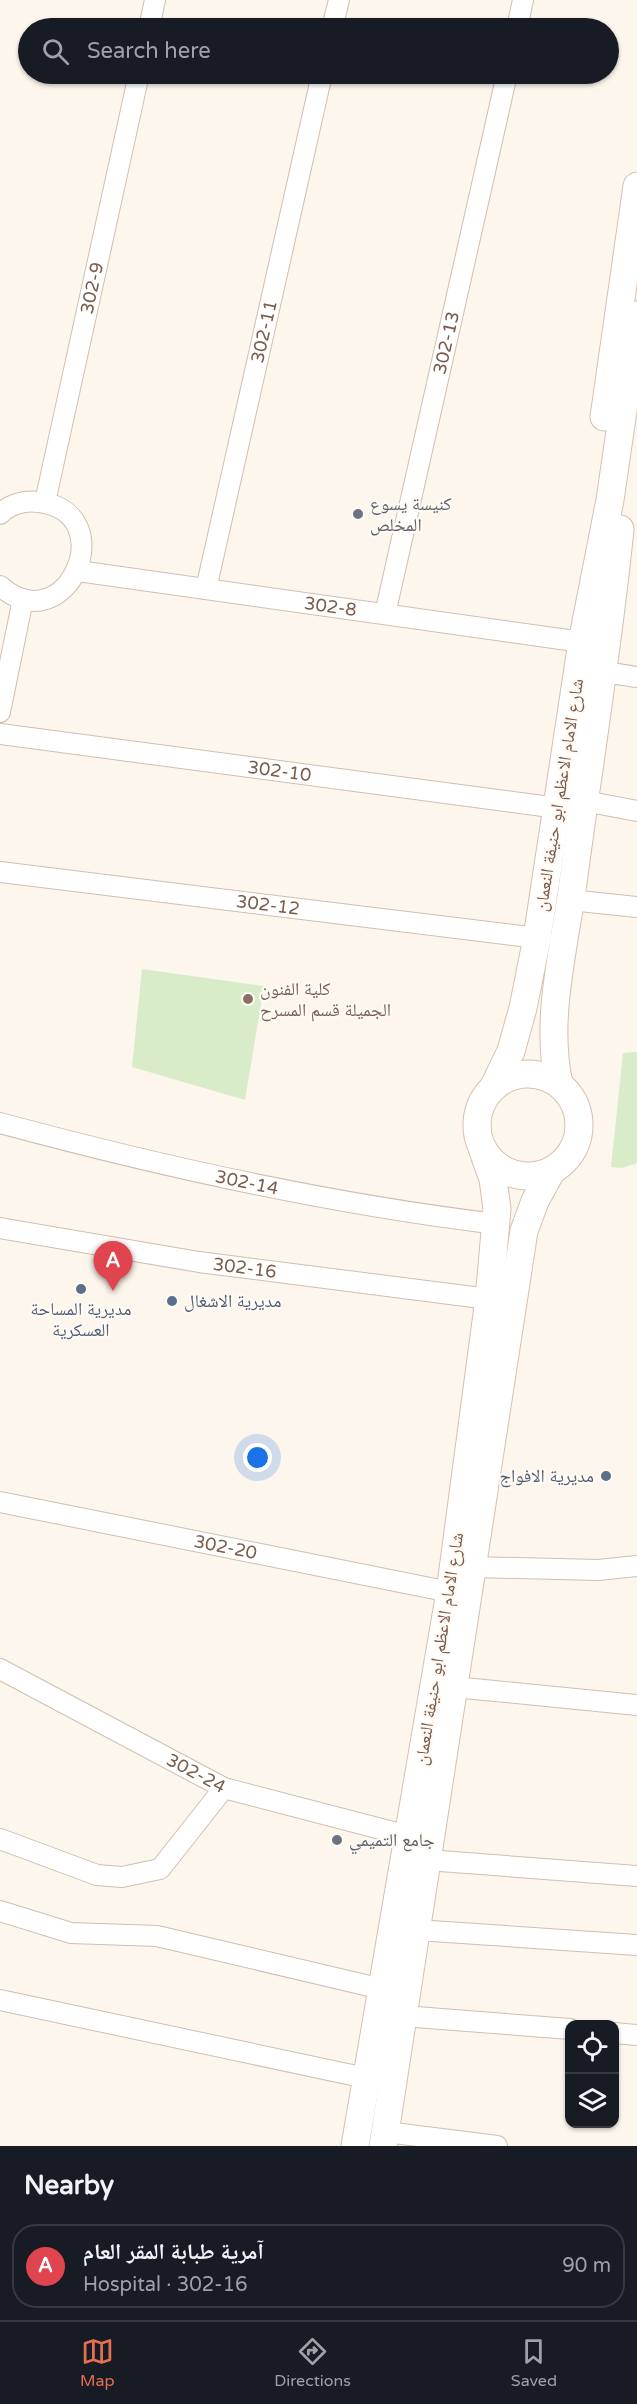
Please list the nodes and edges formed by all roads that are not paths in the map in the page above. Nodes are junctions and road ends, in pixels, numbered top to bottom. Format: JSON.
{"nodes":[{"id":1,"x":156,"y":0,"type":"edge"},
{"id":2,"x":339,"y":0,"type":"edge"},
{"id":3,"x":523,"y":0,"type":"edge"},
{"id":4,"x":152,"y":18,"type":"edge"},
{"id":5,"x":334,"y":18,"type":"edge"},
{"id":6,"x":519,"y":18,"type":"edge"},
{"id":7,"x":137,"y":84,"type":"edge"},
{"id":8,"x":320,"y":84,"type":"edge"},
{"id":9,"x":505,"y":84,"type":"edge"},
{"id":10,"x":637,"y":186,"type":"edge"},
{"id":11,"x":637,"y":315,"type":"edge"},
{"id":12,"x":637,"y":410,"type":"edge"},
{"id":13,"x":45,"y":502,"type":"junction"},
{"id":14,"x":0,"y":514,"type":"edge"},
{"id":15,"x":628,"y":521,"type":"edge"},
{"id":16,"x":78,"y":571,"type":"junction"},
{"id":17,"x":0,"y":586,"type":"edge"},
{"id":18,"x":206,"y":589,"type":"junction"},
{"id":19,"x":23,"y":598,"type":"junction"},
{"id":20,"x":385,"y":614,"type":"junction"},
{"id":21,"x":593,"y":631,"type":"junction"},
{"id":22,"x":604,"y":672,"type":"junction"},
{"id":23,"x":637,"y":677,"type":"edge"},
{"id":24,"x":0,"y":712,"type":"edge"},
{"id":25,"x":0,"y":734,"type":"edge"},
{"id":26,"x":571,"y":805,"type":"junction"},
{"id":27,"x":637,"y":811,"type":"edge"},
{"id":28,"x":0,"y":872,"type":"edge"},
{"id":29,"x":570,"y":900,"type":"junction"},
{"id":30,"x":637,"y":907,"type":"edge"},
{"id":31,"x":537,"y":938,"type":"junction"},
{"id":32,"x":559,"y":1084,"type":"junction"},
{"id":33,"x":494,"y":1086,"type":"junction"},
{"id":34,"x":0,"y":1123,"type":"edge"},
{"id":35,"x":483,"y":1151,"type":"junction"},
{"id":36,"x":551,"y":1172,"type":"junction"},
{"id":37,"x":497,"y":1224,"type":"junction"},
{"id":38,"x":0,"y":1228,"type":"edge"},
{"id":39,"x":489,"y":1299,"type":"junction"},
{"id":40,"x":0,"y":1502,"type":"edge"},
{"id":41,"x":473,"y":1566,"type":"junction"},
{"id":42,"x":637,"y":1566,"type":"edge"},
{"id":43,"x":450,"y":1592,"type":"junction"},
{"id":44,"x":0,"y":1669,"type":"edge"},
{"id":45,"x":454,"y":1687,"type":"junction"},
{"id":46,"x":637,"y":1705,"type":"edge"},
{"id":47,"x":224,"y":1788,"type":"junction"},
{"id":48,"x":408,"y":1836,"type":"junction"},
{"id":49,"x":0,"y":1839,"type":"edge"},
{"id":50,"x":428,"y":1860,"type":"junction"},
{"id":51,"x":637,"y":1875,"type":"edge"},
{"id":52,"x":0,"y":1911,"type":"edge"},
{"id":53,"x":417,"y":1930,"type":"junction"},
{"id":54,"x":637,"y":1945,"type":"edge"},
{"id":55,"x":382,"y":1989,"type":"junction"},
{"id":56,"x":0,"y":2000,"type":"edge"},
{"id":57,"x":403,"y":2016,"type":"junction"},
{"id":58,"x":565,"y":2029,"type":"edge"},
{"id":59,"x":619,"y":2033,"type":"edge"},
{"id":60,"x":637,"y":2035,"type":"edge"},
{"id":61,"x":366,"y":2078,"type":"junction"},
{"id":62,"x":384,"y":2139,"type":"edge"},
{"id":63,"x":355,"y":2146,"type":"edge"},
{"id":64,"x":497,"y":2146,"type":"edge"}],
"edges":[{"from":1,"to":4,"type":"street"},
{"from":2,"to":5,"type":"street"},
{"from":3,"to":6,"type":"street"},
{"from":7,"to":13,"type":"street","name":"302-9"},
{"from":8,"to":18,"type":"street","name":"302-11"},
{"from":9,"to":20,"type":"street","name":"302-13"},
{"from":10,"to":21,"type":"main road"},
{"from":11,"to":15,"type":"main road"},
{"from":12,"to":15,"type":"main road"},
{"from":13,"to":14,"type":"street"},
{"from":13,"to":16,"type":"street"},
{"from":15,"to":21,"type":"main road","name":"شارع الامام الاعظم ابو حنيفة النعمان"},
{"from":15,"to":21,"type":"main road"},
{"from":16,"to":18,"type":"street","name":"302-8"},
{"from":16,"to":19,"type":"street"},
{"from":17,"to":19,"type":"street"},
{"from":18,"to":20,"type":"street","name":"302-8"},
{"from":19,"to":24,"type":"street"},
{"from":20,"to":21,"type":"street","name":"302-8"},
{"from":21,"to":22,"type":"main road","name":"شارع الامام الاعظم ابو حنيفة النعمان"},
{"from":21,"to":26,"type":"main road","name":"شارع الامام الاعظم ابو حنيفة النعمان"},
{"from":22,"to":23,"type":"street"},
{"from":22,"to":26,"type":"main road","name":"شارع الامام الاعظم ابو حنيفة النعمان"},
{"from":25,"to":26,"type":"street","name":"302-10"},
{"from":26,"to":27,"type":"street","name":"302-10"},
{"from":26,"to":29,"type":"main road","name":"شارع الامام الاعظم ابو حنيفة النعمان"},
{"from":26,"to":31,"type":"main road","name":"شارع الامام الاعظم ابو حنيفة النعمان"},
{"from":28,"to":31,"type":"street","name":"302-12"},
{"from":29,"to":30,"type":"street"},
{"from":29,"to":32,"type":"main road","name":"شارع الامام الاعظم ابو حنيفة النعمان"},
{"from":31,"to":33,"type":"main road","name":"شارع الامام الاعظم ابو حنيفة النعمان"},
{"from":32,"to":33,"type":"main road"},
{"from":32,"to":36,"type":"main road"},
{"from":33,"to":35,"type":"main road"},
{"from":34,"to":37,"type":"street","name":"302-14"},
{"from":35,"to":36,"type":"main road"},
{"from":35,"to":37,"type":"main road","name":"شارع الامام الاعظم ابو حنيفة النعمان"},
{"from":36,"to":41,"type":"main road","name":"شارع الامام الاعظم ابو حنيفة النعمان"},
{"from":37,"to":39,"type":"main road","name":"شارع الامام الاعظم ابو حنيفة النعمان"},
{"from":38,"to":39,"type":"street","name":"302-16"},
{"from":39,"to":43,"type":"main road","name":"شارع الامام الاعظم ابو حنيفة النعمان"},
{"from":40,"to":43,"type":"street","name":"302-20"},
{"from":41,"to":42,"type":"street"},
{"from":41,"to":45,"type":"main road","name":"شارع الامام الاعظم ابو حنيفة النعمان"},
{"from":43,"to":48,"type":"main road","name":"شارع الامام الاعظم ابو حنيفة النعمان"},
{"from":44,"to":47,"type":"street","name":"302-24"},
{"from":45,"to":46,"type":"street"},
{"from":45,"to":50,"type":"main road","name":"شارع الامام الاعظم ابو حنيفة النعمان"},
{"from":47,"to":48,"type":"street","name":"302-24"},
{"from":47,"to":49,"type":"street"},
{"from":48,"to":55,"type":"main road","name":"شارع الامام الاعظم ابو حنيفة النعمان"},
{"from":50,"to":51,"type":"street"},
{"from":50,"to":53,"type":"main road","name":"شارع الامام الاعظم ابو حنيفة النعمان"},
{"from":52,"to":55,"type":"street"},
{"from":53,"to":54,"type":"street"},
{"from":53,"to":57,"type":"main road","name":"شارع الامام الاعظم ابو حنيفة النعمان"},
{"from":55,"to":61,"type":"main road","name":"شارع الامام الاعظم ابو حنيفة النعمان"},
{"from":56,"to":61,"type":"street"},
{"from":57,"to":58,"type":"street"},
{"from":57,"to":62,"type":"main road","name":"شارع الامام الاعظم ابو حنيفة النعمان"},
{"from":59,"to":60,"type":"street"},
{"from":61,"to":63,"type":"main road","name":"شارع الامام الاعظم ابو حنيفة النعمان"},
{"from":62,"to":64,"type":"street"}]}
